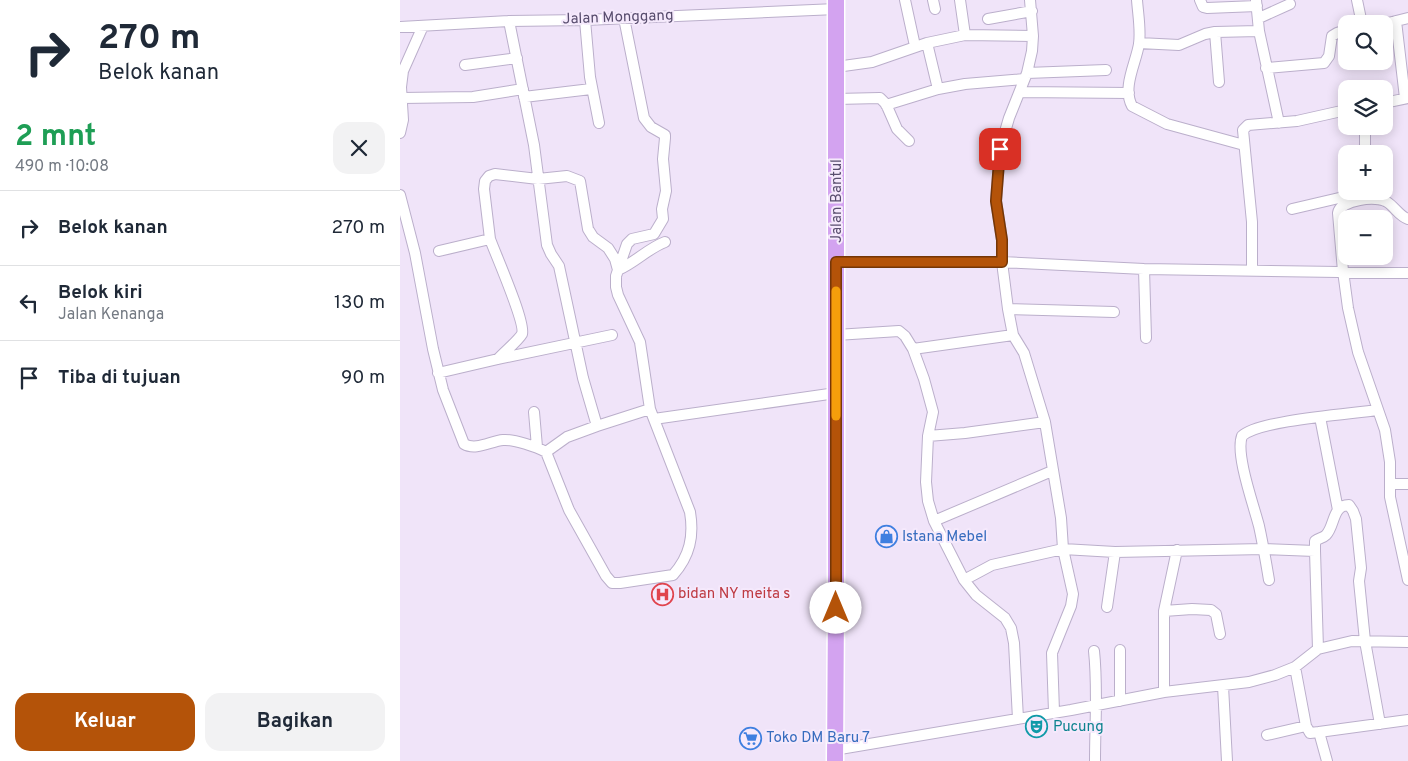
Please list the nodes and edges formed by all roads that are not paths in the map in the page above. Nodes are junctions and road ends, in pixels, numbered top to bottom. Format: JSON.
{"nodes":[{"id":1,"x":905,"y":0,"type":"edge"},
{"id":2,"x":960,"y":0,"type":"edge"},
{"id":3,"x":1030,"y":0,"type":"edge"},
{"id":4,"x":1137,"y":0,"type":"edge"},
{"id":5,"x":1200,"y":0,"type":"edge"},
{"id":6,"x":1357,"y":0,"type":"edge"},
{"id":7,"x":1257,"y":3,"type":"edge"},
{"id":8,"x":836,"y":4,"type":"edge"},
{"id":9,"x":1290,"y":4,"type":"dead end"},
{"id":10,"x":1032,"y":11,"type":"junction"},
{"id":11,"x":1360,"y":15,"type":"edge"},
{"id":12,"x":624,"y":18,"type":"junction"},
{"id":13,"x":1259,"y":18,"type":"junction"},
{"id":14,"x":1408,"y":18,"type":"edge"},
{"id":15,"x":988,"y":19,"type":"dead end"},
{"id":16,"x":585,"y":20,"type":"junction"},
{"id":17,"x":509,"y":21,"type":"junction"},
{"id":18,"x":1393,"y":22,"type":"edge"},
{"id":19,"x":1396,"y":22,"type":"junction"},
{"id":20,"x":424,"y":26,"type":"junction"},
{"id":21,"x":400,"y":27,"type":"edge"},
{"id":22,"x":1259,"y":31,"type":"junction"},
{"id":23,"x":1216,"y":32,"type":"junction"},
{"id":24,"x":1338,"y":33,"type":"edge"},
{"id":25,"x":965,"y":35,"type":"junction"},
{"id":26,"x":1033,"y":36,"type":"junction"},
{"id":27,"x":926,"y":43,"type":"junction"},
{"id":28,"x":1139,"y":43,"type":"junction"},
{"id":29,"x":915,"y":46,"type":"junction"},
{"id":30,"x":517,"y":58,"type":"junction"},
{"id":31,"x":465,"y":65,"type":"dead end"},
{"id":32,"x":836,"y":68,"type":"junction"},
{"id":33,"x":1266,"y":68,"type":"junction"},
{"id":34,"x":1106,"y":70,"type":"dead end"},
{"id":35,"x":1026,"y":76,"type":"junction"},
{"id":36,"x":1219,"y":82,"type":"dead end"},
{"id":37,"x":591,"y":89,"type":"junction"},
{"id":38,"x":938,"y":89,"type":"junction"},
{"id":39,"x":1020,"y":92,"type":"junction"},
{"id":40,"x":523,"y":93,"type":"junction"},
{"id":41,"x":1129,"y":93,"type":"junction"},
{"id":42,"x":402,"y":98,"type":"junction"},
{"id":43,"x":1406,"y":98,"type":"edge"},
{"id":44,"x":836,"y":99,"type":"junction"},
{"id":45,"x":1393,"y":101,"type":"edge"},
{"id":46,"x":886,"y":105,"type":"junction"},
{"id":47,"x":1338,"y":112,"type":"edge"},
{"id":48,"x":599,"y":123,"type":"dead end"},
{"id":49,"x":1279,"y":123,"type":"junction"},
{"id":50,"x":400,"y":133,"type":"edge"},
{"id":51,"x":908,"y":141,"type":"dead end"},
{"id":52,"x":1244,"y":145,"type":"junction"},
{"id":53,"x":538,"y":179,"type":"junction"},
{"id":54,"x":400,"y":195,"type":"edge"},
{"id":55,"x":1354,"y":200,"type":"edge"},
{"id":56,"x":1384,"y":200,"type":"edge"},
{"id":57,"x":1349,"y":202,"type":"junction"},
{"id":58,"x":1292,"y":210,"type":"dead end"},
{"id":59,"x":1408,"y":219,"type":"edge"},
{"id":60,"x":490,"y":239,"type":"junction"},
{"id":61,"x":665,"y":242,"type":"dead end"},
{"id":62,"x":439,"y":251,"type":"dead end"},
{"id":63,"x":841,"y":262,"type":"junction"},
{"id":64,"x":1002,"y":262,"type":"junction"},
{"id":65,"x":1144,"y":269,"type":"junction"},
{"id":66,"x":618,"y":270,"type":"junction"},
{"id":67,"x":1252,"y":270,"type":"junction"},
{"id":68,"x":1343,"y":271,"type":"junction"},
{"id":69,"x":1408,"y":273,"type":"edge"},
{"id":70,"x":1008,"y":309,"type":"junction"},
{"id":71,"x":1114,"y":312,"type":"dead end"},
{"id":72,"x":612,"y":335,"type":"dead end"},
{"id":73,"x":836,"y":335,"type":"junction"},
{"id":74,"x":1014,"y":335,"type":"junction"},
{"id":75,"x":1146,"y":338,"type":"dead end"},
{"id":76,"x":575,"y":343,"type":"junction"},
{"id":77,"x":913,"y":349,"type":"junction"},
{"id":78,"x":498,"y":359,"type":"junction"},
{"id":79,"x":438,"y":373,"type":"junction"},
{"id":80,"x":836,"y":393,"type":"junction"},
{"id":81,"x":1377,"y":410,"type":"junction"},
{"id":82,"x":534,"y":412,"type":"dead end"},
{"id":83,"x":652,"y":414,"type":"junction"},
{"id":84,"x":1320,"y":418,"type":"junction"},
{"id":85,"x":1045,"y":422,"type":"junction"},
{"id":86,"x":597,"y":426,"type":"junction"},
{"id":87,"x":928,"y":436,"type":"junction"},
{"id":88,"x":541,"y":450,"type":"junction"},
{"id":89,"x":1052,"y":471,"type":"junction"},
{"id":90,"x":1390,"y":484,"type":"junction"},
{"id":91,"x":1408,"y":484,"type":"edge"},
{"id":92,"x":1338,"y":510,"type":"junction"},
{"id":93,"x":934,"y":521,"type":"junction"},
{"id":94,"x":1064,"y":548,"type":"junction"},
{"id":95,"x":1264,"y":548,"type":"junction"},
{"id":96,"x":1177,"y":550,"type":"junction"},
{"id":97,"x":1315,"y":551,"type":"junction"},
{"id":98,"x":1114,"y":552,"type":"junction"},
{"id":99,"x":964,"y":580,"type":"junction"},
{"id":100,"x":1269,"y":580,"type":"dead end"},
{"id":101,"x":1408,"y":580,"type":"edge"},
{"id":102,"x":1107,"y":607,"type":"dead end"},
{"id":103,"x":1164,"y":611,"type":"junction"},
{"id":104,"x":1220,"y":634,"type":"dead end"},
{"id":105,"x":1365,"y":642,"type":"junction"},
{"id":106,"x":1408,"y":642,"type":"edge"},
{"id":107,"x":1318,"y":649,"type":"junction"},
{"id":108,"x":1120,"y":650,"type":"dead end"},
{"id":109,"x":1094,"y":651,"type":"dead end"},
{"id":110,"x":1295,"y":667,"type":"junction"},
{"id":111,"x":1223,"y":686,"type":"junction"},
{"id":112,"x":1164,"y":692,"type":"junction"},
{"id":113,"x":1120,"y":700,"type":"junction"},
{"id":114,"x":1095,"y":705,"type":"junction"},
{"id":115,"x":1054,"y":712,"type":"junction"},
{"id":116,"x":1018,"y":719,"type":"junction"},
{"id":117,"x":1408,"y":720,"type":"edge"},
{"id":118,"x":1380,"y":724,"type":"junction"},
{"id":119,"x":1306,"y":726,"type":"junction"},
{"id":120,"x":1319,"y":732,"type":"junction"},
{"id":121,"x":1267,"y":735,"type":"dead end"},
{"id":122,"x":835,"y":755,"type":"edge"},
{"id":123,"x":1095,"y":761,"type":"edge"},
{"id":124,"x":1227,"y":761,"type":"edge"},
{"id":125,"x":1327,"y":761,"type":"edge"}],
"edges":[{"from":1,"to":29,"type":"street"},
{"from":2,"to":25,"type":"street"},
{"from":3,"to":10,"type":"street"},
{"from":4,"to":28,"type":"street"},
{"from":5,"to":7,"type":"street"},
{"from":6,"to":11,"type":"street"},
{"from":7,"to":13,"type":"street"},
{"from":8,"to":12,"type":"street","name":"Jalan Monggang"},
{"from":8,"to":32,"type":"main road","name":"Jalan Bantul"},
{"from":9,"to":13,"type":"street"},
{"from":10,"to":15,"type":"street"},
{"from":10,"to":26,"type":"street"},
{"from":12,"to":16,"type":"street","name":"Jalan Monggang"},
{"from":12,"to":66,"type":"street"},
{"from":13,"to":22,"type":"street"},
{"from":14,"to":19,"type":"street"},
{"from":16,"to":17,"type":"street","name":"Jalan Monggang"},
{"from":16,"to":37,"type":"street"},
{"from":17,"to":20,"type":"street","name":"Jalan Monggang"},
{"from":17,"to":30,"type":"street"},
{"from":18,"to":19,"type":"street"},
{"from":19,"to":43,"type":"street"},
{"from":20,"to":21,"type":"street","name":"Jalan Monggang"},
{"from":20,"to":42,"type":"street"},
{"from":22,"to":23,"type":"street"},
{"from":22,"to":33,"type":"street"},
{"from":23,"to":28,"type":"street"},
{"from":23,"to":36,"type":"street"},
{"from":24,"to":33,"type":"street"},
{"from":25,"to":26,"type":"street"},
{"from":25,"to":27,"type":"street"},
{"from":26,"to":35,"type":"street"},
{"from":27,"to":29,"type":"street"},
{"from":27,"to":38,"type":"street"},
{"from":28,"to":41,"type":"street"},
{"from":29,"to":32,"type":"street"},
{"from":30,"to":31,"type":"street"},
{"from":30,"to":40,"type":"street"},
{"from":32,"to":44,"type":"main road","name":"Jalan Bantul"},
{"from":33,"to":49,"type":"street"},
{"from":34,"to":35,"type":"street"},
{"from":35,"to":38,"type":"street"},
{"from":35,"to":39,"type":"street"},
{"from":37,"to":40,"type":"street"},
{"from":37,"to":48,"type":"street"},
{"from":38,"to":46,"type":"street"},
{"from":39,"to":41,"type":"street"},
{"from":39,"to":64,"type":"street"},
{"from":40,"to":42,"type":"street"},
{"from":40,"to":53,"type":"street"},
{"from":41,"to":52,"type":"street"},
{"from":42,"to":50,"type":"street"},
{"from":43,"to":45,"type":"street"},
{"from":44,"to":46,"type":"street"},
{"from":44,"to":63,"type":"main road","name":"Jalan Bantul"},
{"from":46,"to":51,"type":"street"},
{"from":47,"to":49,"type":"street"},
{"from":49,"to":52,"type":"street"},
{"from":52,"to":67,"type":"street"},
{"from":53,"to":60,"type":"street"},
{"from":53,"to":66,"type":"street"},
{"from":53,"to":76,"type":"street"},
{"from":54,"to":79,"type":"street"},
{"from":55,"to":57,"type":"street"},
{"from":56,"to":59,"type":"street"},
{"from":57,"to":58,"type":"street"},
{"from":57,"to":68,"type":"street"},
{"from":60,"to":62,"type":"street"},
{"from":60,"to":78,"type":"street"},
{"from":61,"to":66,"type":"street"},
{"from":63,"to":64,"type":"street"},
{"from":63,"to":73,"type":"main road","name":"Jalan Bantul"},
{"from":64,"to":65,"type":"street"},
{"from":64,"to":70,"type":"street"},
{"from":65,"to":67,"type":"street"},
{"from":65,"to":75,"type":"street"},
{"from":66,"to":83,"type":"street"},
{"from":67,"to":68,"type":"street"},
{"from":68,"to":69,"type":"street"},
{"from":68,"to":81,"type":"street"},
{"from":70,"to":71,"type":"street"},
{"from":70,"to":74,"type":"street"},
{"from":72,"to":76,"type":"street"},
{"from":73,"to":77,"type":"street"},
{"from":73,"to":80,"type":"main road","name":"Jalan Bantul"},
{"from":74,"to":77,"type":"street"},
{"from":74,"to":85,"type":"street"},
{"from":76,"to":78,"type":"street"},
{"from":76,"to":86,"type":"street"},
{"from":77,"to":87,"type":"street"},
{"from":78,"to":79,"type":"street"},
{"from":79,"to":88,"type":"street"},
{"from":80,"to":83,"type":"street"},
{"from":80,"to":122,"type":"main road","name":"Jalan Bantul"},
{"from":81,"to":84,"type":"street"},
{"from":81,"to":90,"type":"street"},
{"from":82,"to":88,"type":"street"},
{"from":83,"to":86,"type":"street"},
{"from":83,"to":88,"type":"street"},
{"from":84,"to":92,"type":"street"},
{"from":84,"to":95,"type":"street"},
{"from":85,"to":87,"type":"street"},
{"from":85,"to":89,"type":"street"},
{"from":86,"to":88,"type":"street"},
{"from":87,"to":93,"type":"street"},
{"from":89,"to":93,"type":"street"},
{"from":89,"to":94,"type":"street"},
{"from":90,"to":91,"type":"street"},
{"from":90,"to":101,"type":"street"},
{"from":92,"to":97,"type":"street"},
{"from":92,"to":105,"type":"street"},
{"from":93,"to":99,"type":"street"},
{"from":94,"to":98,"type":"street"},
{"from":94,"to":99,"type":"street"},
{"from":94,"to":115,"type":"street"},
{"from":95,"to":96,"type":"street"},
{"from":95,"to":97,"type":"street"},
{"from":95,"to":100,"type":"street"},
{"from":96,"to":98,"type":"street"},
{"from":96,"to":103,"type":"street"},
{"from":97,"to":107,"type":"street"},
{"from":98,"to":102,"type":"street"},
{"from":99,"to":116,"type":"street"},
{"from":103,"to":104,"type":"street"},
{"from":103,"to":112,"type":"street"},
{"from":105,"to":106,"type":"street"},
{"from":105,"to":107,"type":"street"},
{"from":105,"to":118,"type":"street"},
{"from":107,"to":110,"type":"street"},
{"from":108,"to":113,"type":"street"},
{"from":109,"to":114,"type":"street"},
{"from":110,"to":111,"type":"street"},
{"from":110,"to":119,"type":"street"},
{"from":111,"to":112,"type":"street"},
{"from":111,"to":124,"type":"street"},
{"from":112,"to":113,"type":"street"},
{"from":113,"to":114,"type":"street"},
{"from":114,"to":115,"type":"street"},
{"from":114,"to":123,"type":"street"},
{"from":115,"to":116,"type":"street"},
{"from":116,"to":122,"type":"street"},
{"from":117,"to":118,"type":"street"},
{"from":118,"to":120,"type":"street"},
{"from":119,"to":120,"type":"street"},
{"from":119,"to":121,"type":"street"},
{"from":120,"to":125,"type":"street"}]}
